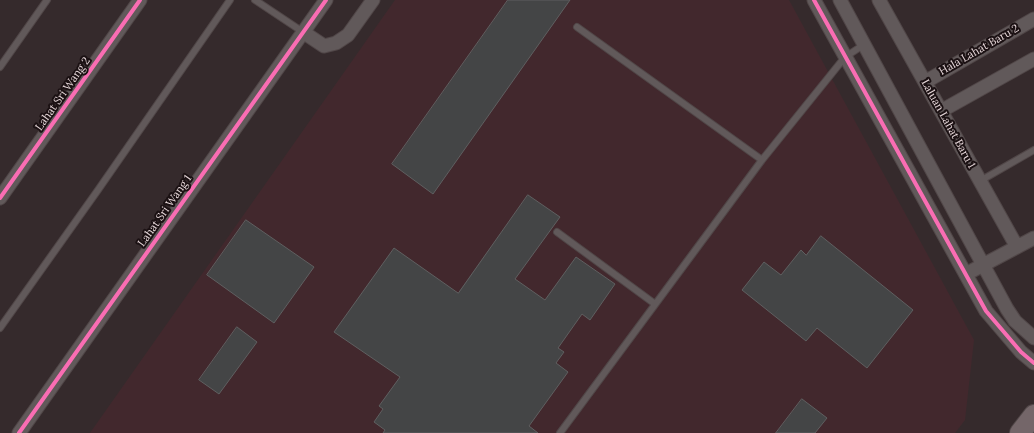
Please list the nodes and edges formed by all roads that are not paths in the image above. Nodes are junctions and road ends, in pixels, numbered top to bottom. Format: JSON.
{"nodes":[{"id":1,"x":47,"y":0,"type":"edge"},
{"id":2,"x":140,"y":0,"type":"edge"},
{"id":3,"x":230,"y":0,"type":"edge"},
{"id":4,"x":255,"y":0,"type":"edge"},
{"id":5,"x":326,"y":0,"type":"edge"},
{"id":6,"x":373,"y":0,"type":"edge"},
{"id":7,"x":814,"y":0,"type":"edge"},
{"id":8,"x":840,"y":0,"type":"edge"},
{"id":9,"x":880,"y":0,"type":"edge"},
{"id":10,"x":1034,"y":19,"type":"edge"},
{"id":11,"x":577,"y":27,"type":"dead end"},
{"id":12,"x":303,"y":32,"type":"junction"},
{"id":13,"x":865,"y":44,"type":"junction"},
{"id":14,"x":845,"y":57,"type":"junction"},
{"id":15,"x":1034,"y":58,"type":"edge"},
{"id":16,"x":0,"y":67,"type":"edge"},
{"id":17,"x":925,"y":82,"type":"junction"},
{"id":18,"x":941,"y":111,"type":"junction"},
{"id":19,"x":1034,"y":150,"type":"edge"},
{"id":20,"x":762,"y":160,"type":"junction"},
{"id":21,"x":980,"y":181,"type":"junction"},
{"id":22,"x":0,"y":198,"type":"edge"},
{"id":23,"x":557,"y":232,"type":"dead end"},
{"id":24,"x":1034,"y":238,"type":"edge"},
{"id":25,"x":1017,"y":247,"type":"junction"},
{"id":26,"x":984,"y":265,"type":"junction"},
{"id":27,"x":966,"y":274,"type":"junction"},
{"id":28,"x":655,"y":304,"type":"junction"},
{"id":29,"x":0,"y":328,"type":"edge"},
{"id":30,"x":1034,"y":338,"type":"edge"},
{"id":31,"x":1034,"y":363,"type":"edge"},
{"id":32,"x":1034,"y":415,"type":"edge"},
{"id":33,"x":19,"y":433,"type":"edge"},
{"id":34,"x":560,"y":433,"type":"edge"},
{"id":35,"x":1020,"y":433,"type":"edge"}],
"edges":[{"from":1,"to":16,"type":"lane"},
{"from":2,"to":22,"type":"street","name":"Lahat Sri Wang 2"},
{"from":3,"to":29,"type":"lane"},
{"from":4,"to":12,"type":"lane"},
{"from":5,"to":12,"type":"street","name":"Lahat Sri Wang 1"},
{"from":6,"to":12,"type":"street"},
{"from":7,"to":14,"type":"street"},
{"from":8,"to":13,"type":"street"},
{"from":9,"to":17,"type":"street","name":"Laluan Lahat Baru 1"},
{"from":10,"to":17,"type":"street","name":"Hala Lahat Baru 2"},
{"from":11,"to":20,"type":"lane"},
{"from":12,"to":33,"type":"street","name":"Lahat Sri Wang 1"},
{"from":13,"to":14,"type":"lane"},
{"from":13,"to":26,"type":"street"},
{"from":14,"to":20,"type":"lane"},
{"from":14,"to":27,"type":"street"},
{"from":15,"to":18,"type":"street"},
{"from":17,"to":18,"type":"street","name":"Laluan Lahat Baru 1"},
{"from":18,"to":21,"type":"street","name":"Laluan Lahat Baru 1"},
{"from":19,"to":21,"type":"lane"},
{"from":20,"to":28,"type":"lane"},
{"from":21,"to":25,"type":"street","name":"Laluan Lahat Baru 1"},
{"from":23,"to":28,"type":"lane"},
{"from":24,"to":25,"type":"street"},
{"from":25,"to":26,"type":"street"},
{"from":26,"to":27,"type":"street"},
{"from":26,"to":30,"type":"street"},
{"from":27,"to":31,"type":"street"},
{"from":28,"to":34,"type":"lane"},
{"from":32,"to":35,"type":"main road"}]}
